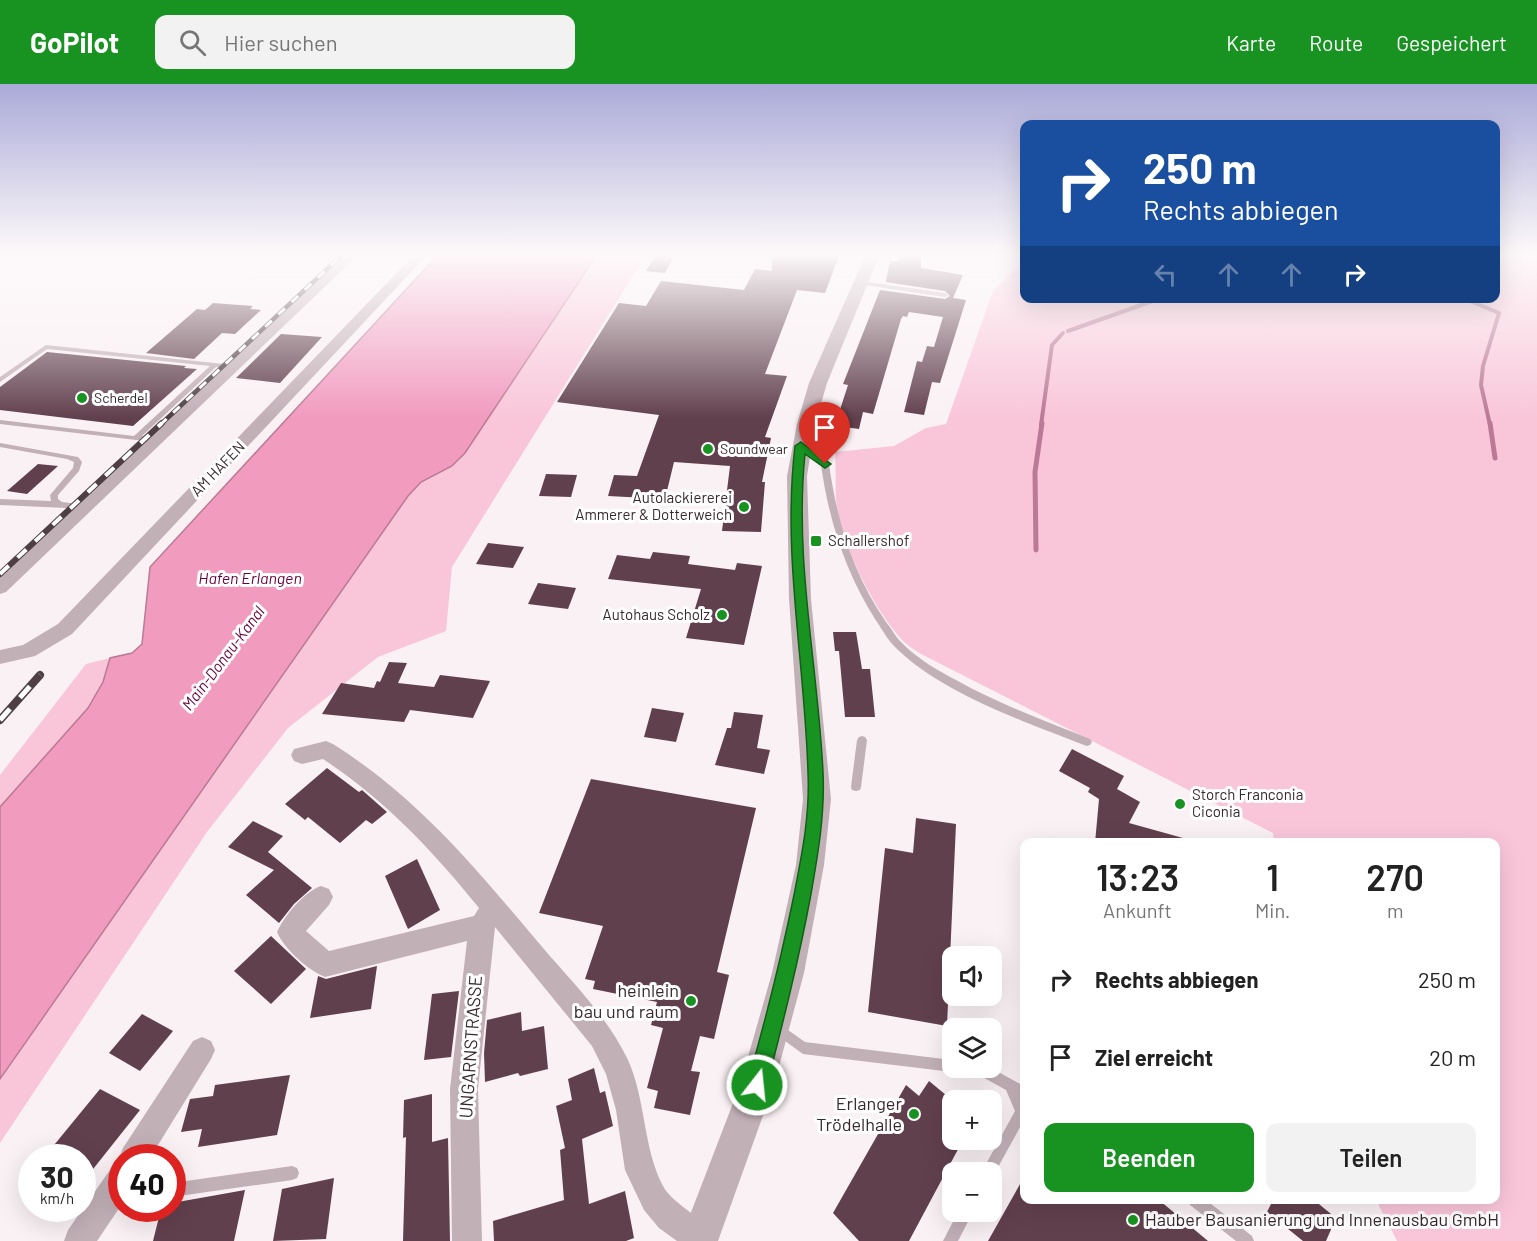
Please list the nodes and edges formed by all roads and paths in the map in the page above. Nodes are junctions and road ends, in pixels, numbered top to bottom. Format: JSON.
{"nodes":[{"id":1,"x":294,"y":310,"type":"edge"},
{"id":2,"x":369,"y":310,"type":"edge"},
{"id":3,"x":849,"y":310,"type":"edge"},
{"id":4,"x":215,"y":365,"type":"junction"},
{"id":5,"x":233,"y":367,"type":"junction"},
{"id":6,"x":0,"y":380,"type":"edge"},
{"id":7,"x":0,"y":422,"type":"edge"},
{"id":8,"x":136,"y":438,"type":"junction"},
{"id":9,"x":159,"y":438,"type":"junction"},
{"id":10,"x":0,"y":445,"type":"edge"},
{"id":11,"x":801,"y":446,"type":"junction"},
{"id":12,"x":0,"y":502,"type":"edge"},
{"id":13,"x":60,"y":504,"type":"junction"},
{"id":14,"x":85,"y":507,"type":"junction"},
{"id":15,"x":0,"y":587,"type":"edge"},
{"id":16,"x":0,"y":657,"type":"edge"},
{"id":17,"x":862,"y":740,"type":"dead end"},
{"id":18,"x":1087,"y":742,"type":"dead end"},
{"id":19,"x":302,"y":755,"type":"dead end"},
{"id":20,"x":856,"y":787,"type":"dead end"},
{"id":21,"x":321,"y":897,"type":"dead end"},
{"id":22,"x":487,"y":917,"type":"junction"},
{"id":23,"x":774,"y":1026,"type":"junction"},
{"id":24,"x":202,"y":1050,"type":"dead end"},
{"id":25,"x":942,"y":1065,"type":"edge"},
{"id":26,"x":995,"y":1078,"type":"edge"},
{"id":27,"x":1011,"y":1088,"type":"junction"},
{"id":28,"x":1020,"y":1091,"type":"edge"},
{"id":29,"x":1020,"y":1108,"type":"edge"},
{"id":30,"x":1020,"y":1116,"type":"edge"},
{"id":31,"x":142,"y":1144,"type":"edge"},
{"id":32,"x":994,"y":1162,"type":"edge"},
{"id":33,"x":292,"y":1173,"type":"dead end"},
{"id":34,"x":186,"y":1188,"type":"edge"},
{"id":35,"x":108,"y":1203,"type":"edge"},
{"id":36,"x":1200,"y":1204,"type":"edge"},
{"id":37,"x":960,"y":1222,"type":"edge"},
{"id":38,"x":699,"y":1240,"type":"edge"},
{"id":39,"x":79,"y":1241,"type":"edge"},
{"id":40,"x":467,"y":1241,"type":"edge"},
{"id":41,"x":950,"y":1241,"type":"edge"},
{"id":42,"x":1247,"y":1241,"type":"edge"}],
"edges":[{"from":1,"to":5,"type":"street"},
{"from":2,"to":16,"type":"street","name":"AM HAFEN"},
{"from":3,"to":11,"type":"street"},
{"from":4,"to":5,"type":"lane"},
{"from":4,"to":6,"type":"lane"},
{"from":4,"to":8,"type":"lane"},
{"from":5,"to":9,"type":"street"},
{"from":7,"to":8,"type":"lane"},
{"from":8,"to":9,"type":"lane"},
{"from":9,"to":14,"type":"street"},
{"from":10,"to":13,"type":"lane"},
{"from":11,"to":18,"type":"lane"},
{"from":11,"to":23,"type":"street"},
{"from":12,"to":13,"type":"lane"},
{"from":13,"to":14,"type":"lane"},
{"from":14,"to":15,"type":"street"},
{"from":17,"to":20,"type":"lane"},
{"from":19,"to":22,"type":"street"},
{"from":21,"to":22,"type":"street"},
{"from":22,"to":38,"type":"street"},
{"from":22,"to":40,"type":"street","name":"UNGARNSTRASSE"},
{"from":23,"to":25,"type":"lane"},
{"from":23,"to":38,"type":"street"},
{"from":24,"to":31,"type":"street"},
{"from":26,"to":27,"type":"lane"},
{"from":27,"to":28,"type":"lane"},
{"from":27,"to":29,"type":"lane"},
{"from":30,"to":32,"type":"lane"},
{"from":33,"to":34,"type":"lane"},
{"from":35,"to":39,"type":"street"},
{"from":36,"to":42,"type":"lane"},
{"from":37,"to":41,"type":"lane"}]}
